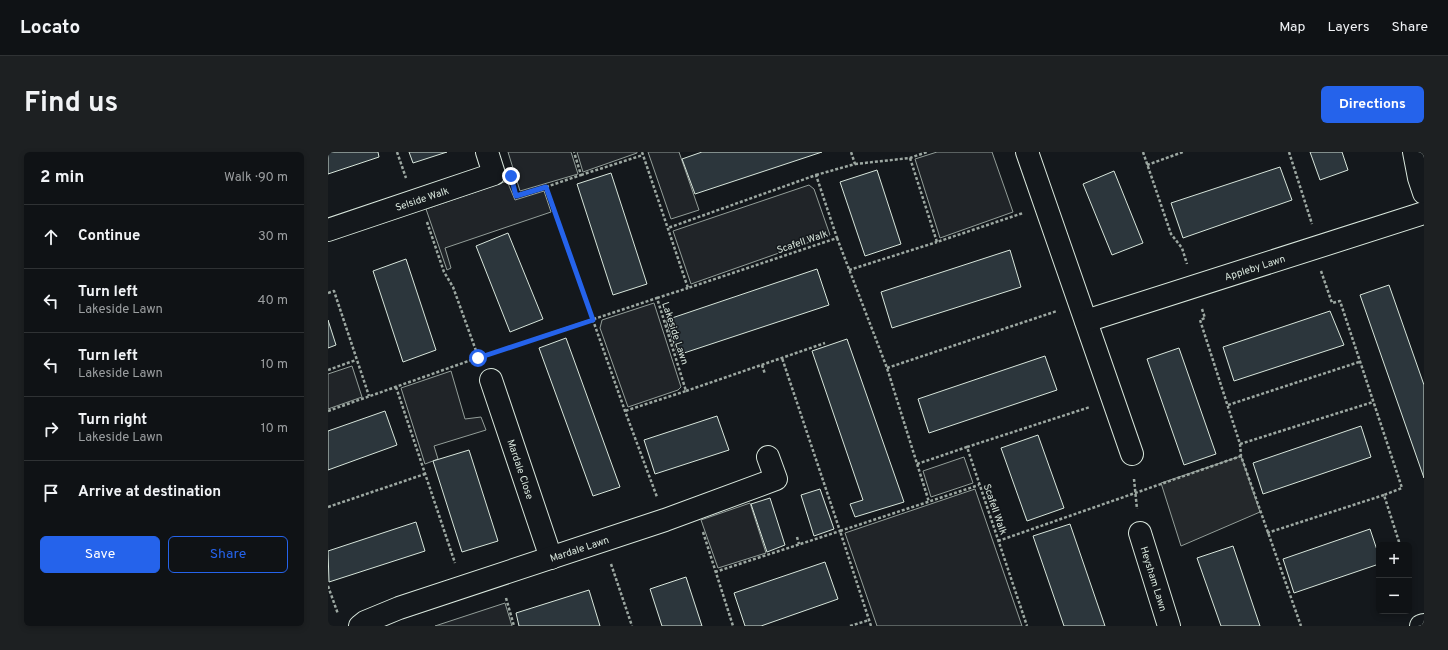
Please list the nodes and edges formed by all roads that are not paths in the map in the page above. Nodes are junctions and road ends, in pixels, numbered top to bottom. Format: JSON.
{"nodes":[{"id":1,"x":487,"y":152,"type":"edge"},
{"id":2,"x":1028,"y":152,"type":"edge"},
{"id":3,"x":1414,"y":152,"type":"edge"},
{"id":4,"x":1424,"y":193,"type":"edge"},
{"id":5,"x":1424,"y":213,"type":"edge"},
{"id":6,"x":328,"y":230,"type":"edge"},
{"id":7,"x":1082,"y":312,"type":"junction"},
{"id":8,"x":491,"y":380,"type":"dead end"},
{"id":9,"x":1132,"y":454,"type":"road end"},
{"id":10,"x":768,"y":457,"type":"dead end"},
{"id":11,"x":1140,"y":533,"type":"road end"},
{"id":12,"x":551,"y":558,"type":"junction"},
{"id":13,"x":1424,"y":625,"type":"edge"},
{"id":14,"x":360,"y":626,"type":"edge"},
{"id":15,"x":1169,"y":626,"type":"edge"},
{"id":16,"x":1421,"y":626,"type":"edge"}],
"edges":[{"from":1,"to":6,"type":"street","name":"Selside Walk"},
{"from":2,"to":7,"type":"street"},
{"from":3,"to":4,"type":"street"},
{"from":5,"to":7,"type":"street","name":"Appleby Lawn"},
{"from":7,"to":9,"type":"street"},
{"from":8,"to":12,"type":"street","name":"Mardale Close"},
{"from":10,"to":12,"type":"street","name":"Mardale Lawn"},
{"from":11,"to":15,"type":"street","name":"Heysham Lawn"},
{"from":12,"to":14,"type":"street","name":"Mardale Lawn"},
{"from":13,"to":16,"type":"street"}]}
